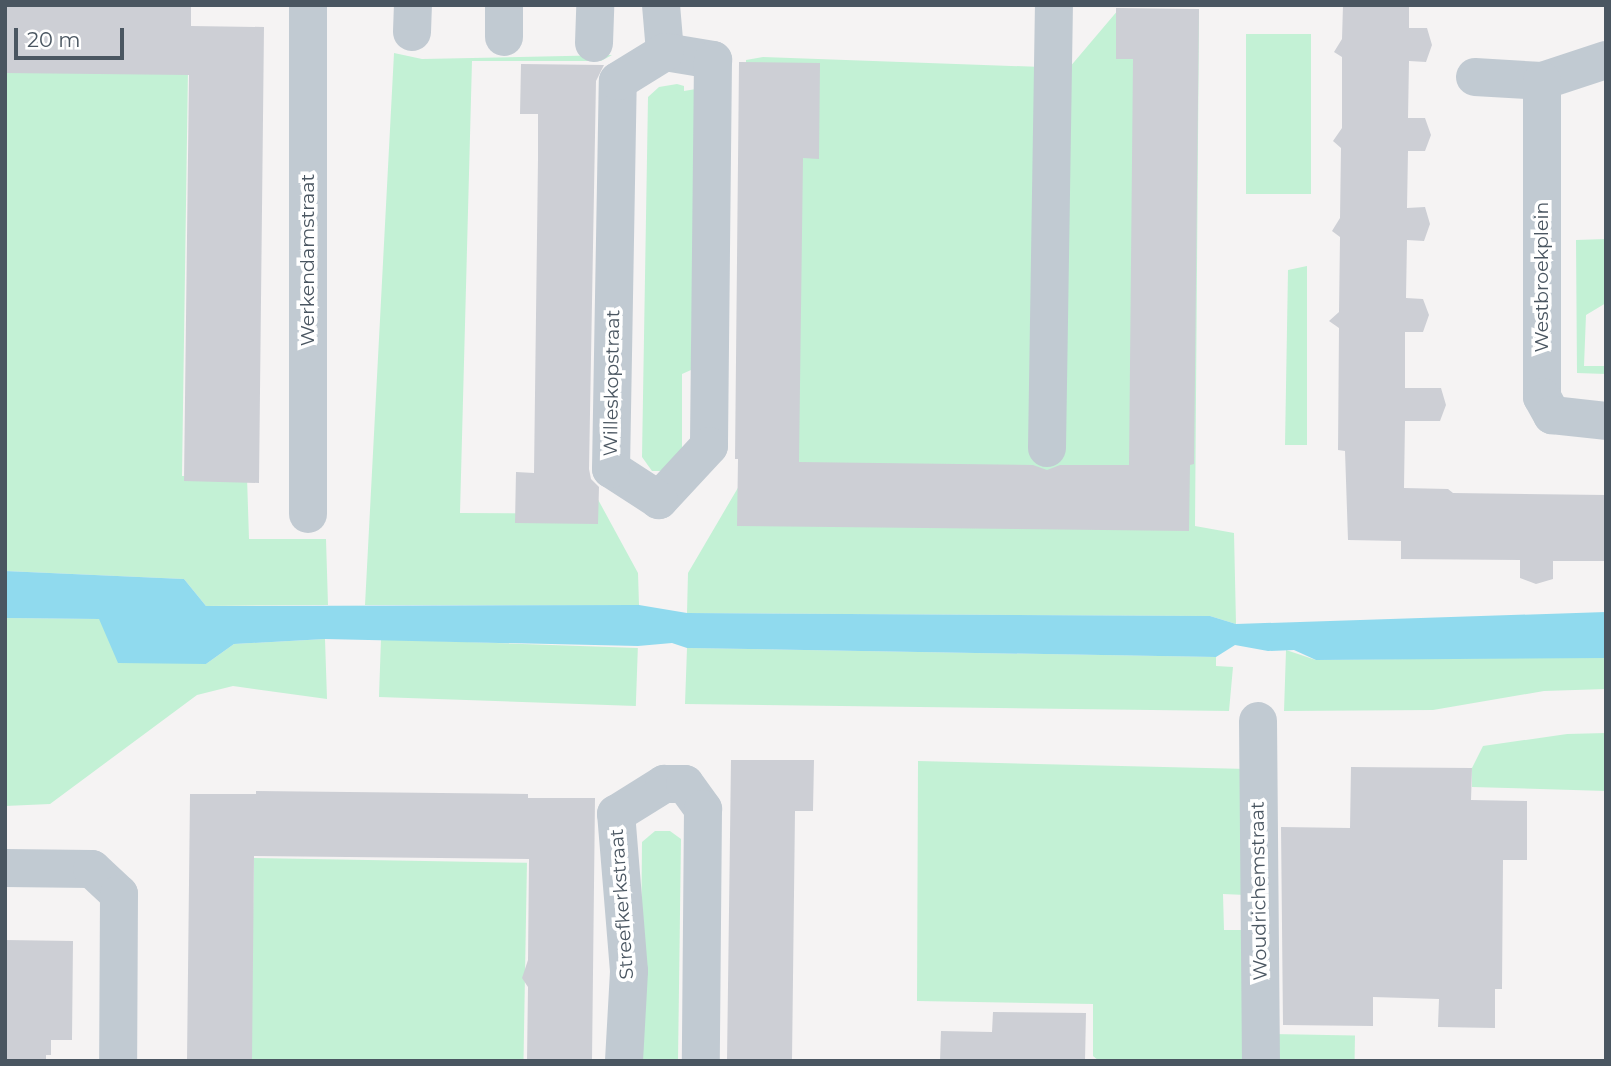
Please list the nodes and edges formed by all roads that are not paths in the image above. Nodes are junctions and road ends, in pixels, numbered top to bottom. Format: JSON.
{"nodes":[{"id":1,"x":308,"y":5,"type":"edge"},
{"id":2,"x":595,"y":5,"type":"edge"},
{"id":3,"x":661,"y":5,"type":"edge"},
{"id":4,"x":1054,"y":5,"type":"edge"},
{"id":5,"x":594,"y":43,"type":"dead end"},
{"id":6,"x":665,"y":52,"type":"junction"},
{"id":7,"x":1606,"y":60,"type":"edge"},
{"id":8,"x":1475,"y":77,"type":"dead end"},
{"id":9,"x":1542,"y":81,"type":"junction"},
{"id":10,"x":1606,"y":421,"type":"edge"},
{"id":11,"x":1047,"y":449,"type":"dead end"},
{"id":12,"x":308,"y":514,"type":"dead end"},
{"id":13,"x":1258,"y":721,"type":"dead end"},
{"id":14,"x":5,"y":868,"type":"edge"},
{"id":15,"x":118,"y":1061,"type":"edge"},
{"id":16,"x":624,"y":1061,"type":"edge"},
{"id":17,"x":701,"y":1061,"type":"edge"},
{"id":18,"x":1261,"y":1061,"type":"edge"}],
"edges":[{"from":1,"to":12,"type":"street","name":"Werkendamstraat"},
{"from":2,"to":5,"type":"street"},
{"from":3,"to":6,"type":"street"},
{"from":4,"to":11,"type":"street"},
{"from":6,"to":6,"type":"street","name":"Willeskopstraat"},
{"from":7,"to":9,"type":"street"},
{"from":8,"to":9,"type":"street"},
{"from":9,"to":10,"type":"street","name":"Westbroekplein"},
{"from":13,"to":18,"type":"street","name":"Woudrichemstraat"},
{"from":14,"to":15,"type":"street"},
{"from":16,"to":17,"type":"street","name":"Streefkerkstraat"}]}
